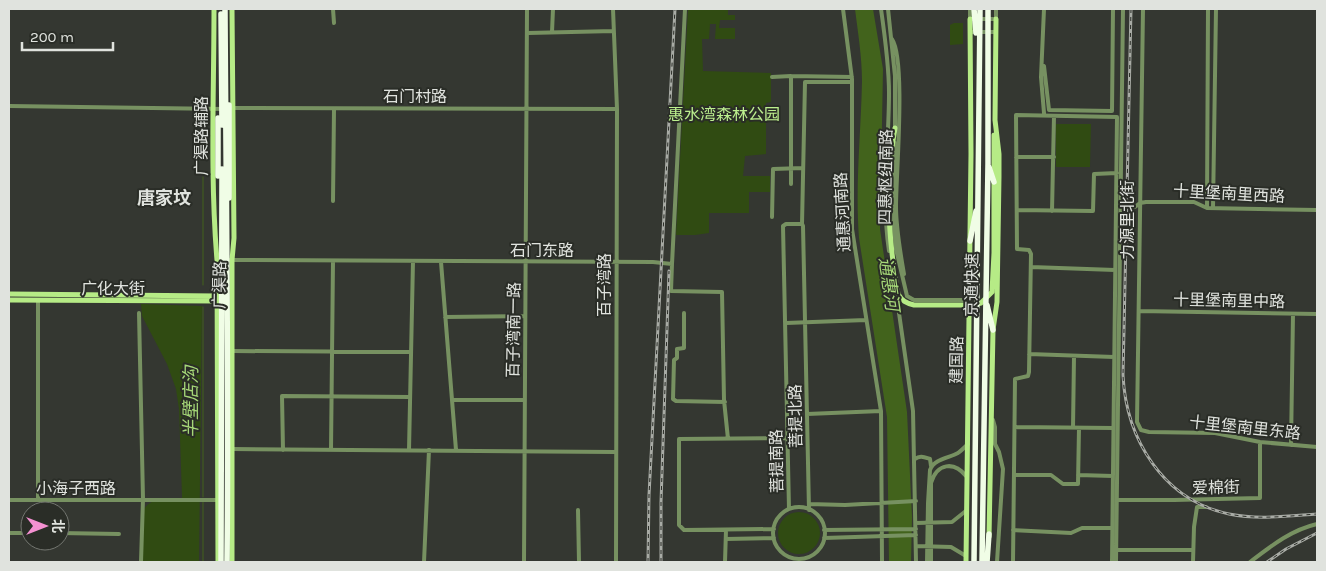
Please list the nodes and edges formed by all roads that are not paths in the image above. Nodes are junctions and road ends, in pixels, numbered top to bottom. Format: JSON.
{"nodes":[{"id":1,"x":214,"y":9,"type":"edge"},
{"id":2,"x":225,"y":9,"type":"edge"},
{"id":3,"x":333,"y":9,"type":"edge"},
{"id":4,"x":528,"y":9,"type":"edge"},
{"id":5,"x":553,"y":9,"type":"edge"},
{"id":6,"x":613,"y":9,"type":"edge"},
{"id":7,"x":685,"y":9,"type":"edge"},
{"id":8,"x":843,"y":9,"type":"edge"},
{"id":9,"x":881,"y":9,"type":"edge"},
{"id":10,"x":888,"y":9,"type":"edge"},
{"id":11,"x":980,"y":9,"type":"edge"},
{"id":12,"x":988,"y":9,"type":"edge"},
{"id":13,"x":1044,"y":9,"type":"edge"},
{"id":14,"x":1113,"y":9,"type":"edge"},
{"id":15,"x":1123,"y":9,"type":"edge"},
{"id":16,"x":1143,"y":9,"type":"edge"},
{"id":17,"x":1208,"y":9,"type":"edge"},
{"id":18,"x":1216,"y":9,"type":"edge"},
{"id":19,"x":971,"y":10,"type":"edge"},
{"id":20,"x":996,"y":11,"type":"edge"},
{"id":21,"x":970,"y":19,"type":"junction"},
{"id":22,"x":996,"y":19,"type":"junction"},
{"id":23,"x":334,"y":24,"type":"dead end"},
{"id":24,"x":614,"y":31,"type":"junction"},
{"id":25,"x":552,"y":32,"type":"junction"},
{"id":26,"x":970,"y":32,"type":"junction"},
{"id":27,"x":995,"y":32,"type":"junction"},
{"id":28,"x":528,"y":33,"type":"junction"},
{"id":29,"x":892,"y":39,"type":"junction"},
{"id":30,"x":979,"y":50,"type":"junction"},
{"id":31,"x":1042,"y":65,"type":"junction"},
{"id":32,"x":213,"y":76,"type":"junction"},
{"id":33,"x":791,"y":76,"type":"junction"},
{"id":34,"x":233,"y":77,"type":"junction"},
{"id":35,"x":772,"y":77,"type":"dead end"},
{"id":36,"x":852,"y":79,"type":"junction"},
{"id":37,"x":9,"y":106,"type":"edge"},
{"id":38,"x":233,"y":108,"type":"junction"},
{"id":39,"x":213,"y":109,"type":"junction"},
{"id":40,"x":334,"y":109,"type":"junction"},
{"id":41,"x":527,"y":109,"type":"junction"},
{"id":42,"x":616,"y":109,"type":"junction"},
{"id":43,"x":1044,"y":113,"type":"dead end"},
{"id":44,"x":1054,"y":116,"type":"junction"},
{"id":45,"x":995,"y":120,"type":"junction"},
{"id":46,"x":895,"y":128,"type":"junction"},
{"id":47,"x":214,"y":140,"type":"junction"},
{"id":48,"x":233,"y":140,"type":"junction"},
{"id":49,"x":1016,"y":157,"type":"junction"},
{"id":50,"x":1054,"y":157,"type":"junction"},
{"id":51,"x":988,"y":163,"type":"junction"},
{"id":52,"x":791,"y":168,"type":"junction"},
{"id":53,"x":803,"y":168,"type":"junction"},
{"id":54,"x":1117,"y":173,"type":"junction"},
{"id":55,"x":994,"y":182,"type":"junction"},
{"id":56,"x":791,"y":184,"type":"dead end"},
{"id":57,"x":978,"y":194,"type":"junction"},
{"id":58,"x":333,"y":201,"type":"dead end"},
{"id":59,"x":1140,"y":203,"type":"junction"},
{"id":60,"x":1121,"y":207,"type":"junction"},
{"id":61,"x":1207,"y":208,"type":"junction"},
{"id":62,"x":1213,"y":208,"type":"junction"},
{"id":63,"x":1017,"y":210,"type":"junction"},
{"id":64,"x":1317,"y":210,"type":"edge"},
{"id":65,"x":1052,"y":211,"type":"junction"},
{"id":66,"x":772,"y":217,"type":"dead end"},
{"id":67,"x":234,"y":222,"type":"junction"},
{"id":68,"x":802,"y":224,"type":"junction"},
{"id":69,"x":214,"y":227,"type":"junction"},
{"id":70,"x":970,"y":241,"type":"junction"},
{"id":71,"x":217,"y":260,"type":"junction"},
{"id":72,"x":232,"y":260,"type":"junction"},
{"id":73,"x":333,"y":261,"type":"junction"},
{"id":74,"x":413,"y":261,"type":"junction"},
{"id":75,"x":440,"y":262,"type":"junction"},
{"id":76,"x":526,"y":262,"type":"junction"},
{"id":77,"x":617,"y":263,"type":"junction"},
{"id":78,"x":672,"y":264,"type":"junction"},
{"id":79,"x":1031,"y":268,"type":"junction"},
{"id":80,"x":1115,"y":270,"type":"junction"},
{"id":81,"x":232,"y":277,"type":"junction"},
{"id":82,"x":217,"y":278,"type":"junction"},
{"id":83,"x":9,"y":294,"type":"edge"},
{"id":84,"x":985,"y":295,"type":"junction"},
{"id":85,"x":907,"y":296,"type":"junction"},
{"id":86,"x":217,"y":298,"type":"junction"},
{"id":87,"x":9,"y":300,"type":"edge"},
{"id":88,"x":38,"y":300,"type":"junction"},
{"id":89,"x":969,"y":300,"type":"junction"},
{"id":90,"x":1139,"y":311,"type":"junction"},
{"id":91,"x":139,"y":313,"type":"dead end"},
{"id":92,"x":684,"y":313,"type":"dead end"},
{"id":93,"x":1293,"y":314,"type":"junction"},
{"id":94,"x":1317,"y":314,"type":"edge"},
{"id":95,"x":525,"y":316,"type":"junction"},
{"id":96,"x":445,"y":317,"type":"junction"},
{"id":97,"x":866,"y":320,"type":"junction"},
{"id":98,"x":217,"y":321,"type":"junction"},
{"id":99,"x":805,"y":322,"type":"junction"},
{"id":100,"x":786,"y":323,"type":"junction"},
{"id":101,"x":993,"y":330,"type":"junction"},
{"id":102,"x":332,"y":351,"type":"junction"},
{"id":103,"x":410,"y":352,"type":"junction"},
{"id":104,"x":232,"y":353,"type":"junction"},
{"id":105,"x":1030,"y":354,"type":"junction"},
{"id":106,"x":1074,"y":356,"type":"junction"},
{"id":107,"x":1114,"y":357,"type":"junction"},
{"id":108,"x":332,"y":396,"type":"junction"},
{"id":109,"x":410,"y":397,"type":"junction"},
{"id":110,"x":452,"y":400,"type":"junction"},
{"id":111,"x":525,"y":400,"type":"junction"},
{"id":112,"x":724,"y":402,"type":"junction"},
{"id":113,"x":881,"y":411,"type":"junction"},
{"id":114,"x":807,"y":414,"type":"junction"},
{"id":115,"x":991,"y":415,"type":"junction"},
{"id":116,"x":1015,"y":427,"type":"junction"},
{"id":117,"x":1073,"y":428,"type":"junction"},
{"id":118,"x":1079,"y":428,"type":"junction"},
{"id":119,"x":1114,"y":428,"type":"junction"},
{"id":120,"x":1141,"y":430,"type":"joint"},
{"id":121,"x":788,"y":438,"type":"junction"},
{"id":122,"x":728,"y":439,"type":"junction"},
{"id":123,"x":1260,"y":442,"type":"junction"},
{"id":124,"x":968,"y":444,"type":"junction"},
{"id":125,"x":1291,"y":445,"type":"junction"},
{"id":126,"x":1317,"y":447,"type":"edge"},
{"id":127,"x":232,"y":449,"type":"junction"},
{"id":128,"x":283,"y":450,"type":"junction"},
{"id":129,"x":331,"y":450,"type":"junction"},
{"id":130,"x":409,"y":450,"type":"junction"},
{"id":131,"x":429,"y":450,"type":"junction"},
{"id":132,"x":456,"y":450,"type":"junction"},
{"id":133,"x":524,"y":451,"type":"junction"},
{"id":134,"x":615,"y":452,"type":"junction"},
{"id":135,"x":915,"y":459,"type":"junction"},
{"id":136,"x":932,"y":466,"type":"junction"},
{"id":137,"x":1014,"y":475,"type":"junction"},
{"id":138,"x":1078,"y":475,"type":"junction"},
{"id":139,"x":1113,"y":476,"type":"junction"},
{"id":140,"x":968,"y":478,"type":"junction"},
{"id":141,"x":143,"y":499,"type":"junction"},
{"id":142,"x":9,"y":500,"type":"edge"},
{"id":143,"x":38,"y":500,"type":"junction"},
{"id":144,"x":218,"y":500,"type":"junction"},
{"id":145,"x":1117,"y":500,"type":"junction"},
{"id":146,"x":916,"y":502,"type":"junction"},
{"id":147,"x":882,"y":503,"type":"junction"},
{"id":148,"x":929,"y":504,"type":"junction"},
{"id":149,"x":810,"y":507,"type":"junction"},
{"id":150,"x":1206,"y":507,"type":"dead end"},
{"id":151,"x":789,"y":509,"type":"junction"},
{"id":152,"x":578,"y":510,"type":"dead end"},
{"id":153,"x":968,"y":510,"type":"junction"},
{"id":154,"x":916,"y":523,"type":"junction"},
{"id":155,"x":1317,"y":524,"type":"edge"},
{"id":156,"x":1112,"y":528,"type":"junction"},
{"id":157,"x":774,"y":529,"type":"junction"},
{"id":158,"x":726,"y":530,"type":"junction"},
{"id":159,"x":824,"y":530,"type":"junction"},
{"id":160,"x":881,"y":530,"type":"junction"},
{"id":161,"x":916,"y":530,"type":"junction"},
{"id":162,"x":1013,"y":530,"type":"junction"},
{"id":163,"x":70,"y":533,"type":"edge"},
{"id":164,"x":119,"y":534,"type":"dead end"},
{"id":165,"x":989,"y":534,"type":"joint"},
{"id":166,"x":916,"y":535,"type":"junction"},
{"id":167,"x":881,"y":536,"type":"junction"},
{"id":168,"x":774,"y":538,"type":"junction"},
{"id":169,"x":824,"y":538,"type":"junction"},
{"id":170,"x":726,"y":539,"type":"junction"},
{"id":171,"x":916,"y":546,"type":"junction"},
{"id":172,"x":1116,"y":550,"type":"junction"},
{"id":173,"x":1192,"y":550,"type":"junction"},
{"id":174,"x":810,"y":556,"type":"junction"},
{"id":175,"x":966,"y":559,"type":"edge"},
{"id":176,"x":141,"y":562,"type":"edge"},
{"id":177,"x":220,"y":562,"type":"edge"},
{"id":178,"x":227,"y":562,"type":"edge"},
{"id":179,"x":232,"y":562,"type":"edge"},
{"id":180,"x":424,"y":562,"type":"edge"},
{"id":181,"x":524,"y":562,"type":"edge"},
{"id":182,"x":579,"y":562,"type":"edge"},
{"id":183,"x":616,"y":562,"type":"edge"},
{"id":184,"x":725,"y":562,"type":"edge"},
{"id":185,"x":811,"y":562,"type":"edge"},
{"id":186,"x":882,"y":562,"type":"edge"},
{"id":187,"x":916,"y":562,"type":"edge"},
{"id":188,"x":927,"y":562,"type":"edge"},
{"id":189,"x":931,"y":562,"type":"edge"},
{"id":190,"x":974,"y":562,"type":"edge"},
{"id":191,"x":982,"y":562,"type":"edge"},
{"id":192,"x":988,"y":562,"type":"edge"},
{"id":193,"x":997,"y":562,"type":"edge"},
{"id":194,"x":1013,"y":562,"type":"edge"},
{"id":195,"x":1112,"y":562,"type":"edge"},
{"id":196,"x":1116,"y":562,"type":"edge"},
{"id":197,"x":1193,"y":562,"type":"edge"},
{"id":198,"x":1250,"y":562,"type":"edge"}],
"edges":[{"from":1,"to":32,"type":"main road","name":"广渠路辅路"},
{"from":2,"to":34,"type":"main road","name":"广渠路"},
{"from":2,"to":177,"type":"highway","name":"广渠路"},
{"from":2,"to":178,"type":"highway","name":"广渠路"},
{"from":3,"to":23,"type":"street"},
{"from":4,"to":28,"type":"street","name":"百子湾南一路"},
{"from":5,"to":25,"type":"street"},
{"from":6,"to":24,"type":"street","name":"百子湾路"},
{"from":7,"to":78,"type":"street"},
{"from":8,"to":36,"type":"street","name":"通惠河南路"},
{"from":9,"to":135,"type":"street"},
{"from":10,"to":29,"type":"street","name":"四惠枢纽南路"},
{"from":11,"to":30,"type":"highway","name":"京通快速"},
{"from":12,"to":51,"type":"highway","name":"京通快速"},
{"from":13,"to":31,"type":"street"},
{"from":14,"to":31,"type":"street"},
{"from":15,"to":60,"type":"street"},
{"from":16,"to":59,"type":"street","name":"力源里北街"},
{"from":17,"to":61,"type":"street"},
{"from":18,"to":62,"type":"street"},
{"from":19,"to":20,"type":"street"},
{"from":19,"to":21,"type":"street","name":"建国路"},
{"from":19,"to":30,"type":"highway"},
{"from":20,"to":22,"type":"street"},
{"from":21,"to":22,"type":"street"},
{"from":21,"to":26,"type":"main road","name":"建国路"},
{"from":22,"to":27,"type":"main road"},
{"from":24,"to":25,"type":"street"},
{"from":24,"to":42,"type":"street","name":"百子湾路"},
{"from":25,"to":28,"type":"street"},
{"from":26,"to":27,"type":"street"},
{"from":26,"to":70,"type":"main road","name":"建国路"},
{"from":27,"to":45,"type":"main road"},
{"from":28,"to":41,"type":"street","name":"百子湾南一路"},
{"from":29,"to":46,"type":"street","name":"四惠枢纽南路"},
{"from":29,"to":85,"type":"street","name":"四惠枢纽南路"},
{"from":30,"to":57,"type":"highway","name":"京通快速"},
{"from":31,"to":43,"type":"street"},
{"from":32,"to":34,"type":"street"},
{"from":32,"to":39,"type":"main road","name":"广渠路辅路"},
{"from":33,"to":35,"type":"street"},
{"from":33,"to":36,"type":"street"},
{"from":33,"to":52,"type":"street"},
{"from":34,"to":38,"type":"main road","name":"广渠路"},
{"from":36,"to":53,"type":"street","name":"菩提北路"},
{"from":36,"to":97,"type":"street","name":"通惠河南路"},
{"from":37,"to":39,"type":"street","name":"石门村路"},
{"from":38,"to":39,"type":"street","name":"石门村路"},
{"from":38,"to":40,"type":"street","name":"石门村路"},
{"from":38,"to":48,"type":"main road","name":"广渠路"},
{"from":39,"to":47,"type":"main road","name":"广渠路辅路"},
{"from":40,"to":41,"type":"street","name":"石门村路"},
{"from":40,"to":58,"type":"street"},
{"from":41,"to":42,"type":"street","name":"石门村路"},
{"from":41,"to":76,"type":"street","name":"百子湾南一路"},
{"from":42,"to":77,"type":"street","name":"百子湾路"},
{"from":44,"to":49,"type":"street"},
{"from":44,"to":50,"type":"street"},
{"from":44,"to":54,"type":"street"},
{"from":45,"to":55,"type":"main road"},
{"from":45,"to":101,"type":"main road"},
{"from":46,"to":55,"type":"main road"},
{"from":46,"to":85,"type":"street","name":"四惠枢纽南路"},
{"from":47,"to":48,"type":"street"},
{"from":47,"to":69,"type":"main road","name":"广渠路辅路"},
{"from":48,"to":67,"type":"main road","name":"广渠路"},
{"from":49,"to":50,"type":"street"},
{"from":49,"to":63,"type":"street"},
{"from":50,"to":65,"type":"street"},
{"from":51,"to":55,"type":"highway"},
{"from":51,"to":84,"type":"highway","name":"京通快速"},
{"from":52,"to":53,"type":"street"},
{"from":52,"to":56,"type":"street"},
{"from":52,"to":66,"type":"street"},
{"from":53,"to":68,"type":"street","name":"菩提北路"},
{"from":54,"to":65,"type":"street"},
{"from":54,"to":80,"type":"street"},
{"from":57,"to":70,"type":"highway"},
{"from":57,"to":190,"type":"highway","name":"京通快速"},
{"from":59,"to":60,"type":"street","name":"十里堡南里西路"},
{"from":59,"to":61,"type":"street","name":"十里堡南里西路"},
{"from":59,"to":90,"type":"street","name":"力源里北街"},
{"from":60,"to":145,"type":"street"},
{"from":61,"to":62,"type":"street","name":"十里堡南里西路"},
{"from":62,"to":64,"type":"street","name":"十里堡南里西路"},
{"from":63,"to":65,"type":"street"},
{"from":63,"to":79,"type":"street"},
{"from":67,"to":69,"type":"street"},
{"from":67,"to":72,"type":"main road","name":"广渠路"},
{"from":68,"to":99,"type":"street","name":"菩提北路"},
{"from":68,"to":100,"type":"street","name":"菩提南路"},
{"from":69,"to":71,"type":"main road","name":"广渠路辅路"},
{"from":70,"to":89,"type":"main road","name":"建国路"},
{"from":71,"to":72,"type":"street","name":"石门东路"},
{"from":71,"to":82,"type":"main road","name":"广渠路辅路"},
{"from":72,"to":73,"type":"street","name":"石门东路"},
{"from":72,"to":81,"type":"main road","name":"广渠路"},
{"from":73,"to":74,"type":"street","name":"石门东路"},
{"from":73,"to":102,"type":"street"},
{"from":74,"to":75,"type":"street","name":"石门东路"},
{"from":74,"to":103,"type":"street"},
{"from":75,"to":76,"type":"street","name":"石门东路"},
{"from":75,"to":96,"type":"street"},
{"from":76,"to":77,"type":"street","name":"石门东路"},
{"from":76,"to":95,"type":"street","name":"百子湾南一路"},
{"from":77,"to":78,"type":"street","name":"石门东路"},
{"from":77,"to":134,"type":"street","name":"百子湾路"},
{"from":78,"to":112,"type":"street"},
{"from":79,"to":80,"type":"street"},
{"from":79,"to":105,"type":"street"},
{"from":80,"to":107,"type":"street"},
{"from":81,"to":82,"type":"street"},
{"from":81,"to":104,"type":"main road","name":"广渠路"},
{"from":82,"to":86,"type":"main road","name":"广渠路辅路"},
{"from":83,"to":86,"type":"main road","name":"广化大街"},
{"from":84,"to":101,"type":"highway"},
{"from":84,"to":191,"type":"highway","name":"京通快速"},
{"from":85,"to":89,"type":"street"},
{"from":86,"to":88,"type":"main road","name":"广化大街"},
{"from":86,"to":98,"type":"main road","name":"广渠路辅路"},
{"from":87,"to":88,"type":"main road","name":"广化大街"},
{"from":88,"to":143,"type":"street"},
{"from":89,"to":124,"type":"main road","name":"建国路"},
{"from":90,"to":93,"type":"street","name":"十里堡南里中路"},
{"from":90,"to":120,"type":"street","name":"力源里北街"},
{"from":91,"to":141,"type":"street"},
{"from":92,"to":112,"type":"street"},
{"from":93,"to":94,"type":"street","name":"十里堡南里中路"},
{"from":93,"to":125,"type":"street"},
{"from":95,"to":96,"type":"street"},
{"from":95,"to":111,"type":"street","name":"百子湾南一路"},
{"from":96,"to":110,"type":"street"},
{"from":97,"to":99,"type":"street"},
{"from":97,"to":113,"type":"street","name":"通惠河南路"},
{"from":98,"to":104,"type":"street"},
{"from":98,"to":144,"type":"main road","name":"广渠路辅路"},
{"from":99,"to":100,"type":"street"},
{"from":99,"to":114,"type":"street","name":"菩提北路"},
{"from":100,"to":121,"type":"street","name":"菩提南路"},
{"from":101,"to":115,"type":"main road"},
{"from":102,"to":103,"type":"street"},
{"from":102,"to":104,"type":"street"},
{"from":102,"to":108,"type":"street"},
{"from":103,"to":109,"type":"street"},
{"from":104,"to":127,"type":"main road","name":"广渠路"},
{"from":105,"to":106,"type":"street"},
{"from":105,"to":116,"type":"street"},
{"from":106,"to":107,"type":"street"},
{"from":106,"to":117,"type":"street"},
{"from":107,"to":119,"type":"street"},
{"from":108,"to":109,"type":"street"},
{"from":108,"to":128,"type":"street"},
{"from":108,"to":129,"type":"street"},
{"from":109,"to":130,"type":"street"},
{"from":110,"to":111,"type":"street"},
{"from":110,"to":132,"type":"street"},
{"from":111,"to":133,"type":"street","name":"百子湾南一路"},
{"from":112,"to":122,"type":"street"},
{"from":113,"to":114,"type":"street"},
{"from":113,"to":147,"type":"street","name":"通惠河南路"},
{"from":114,"to":149,"type":"street","name":"菩提北路"},
{"from":115,"to":165,"type":"main road"},
{"from":115,"to":193,"type":"street"},
{"from":116,"to":117,"type":"street"},
{"from":116,"to":137,"type":"street"},
{"from":117,"to":118,"type":"street"},
{"from":118,"to":119,"type":"street"},
{"from":118,"to":138,"type":"street"},
{"from":119,"to":139,"type":"street"},
{"from":120,"to":123,"type":"street","name":"十里堡南里东路"},
{"from":121,"to":122,"type":"street"},
{"from":121,"to":151,"type":"street","name":"菩提南路"},
{"from":122,"to":158,"type":"street"},
{"from":123,"to":125,"type":"street","name":"十里堡南里东路"},
{"from":123,"to":145,"type":"street","name":"爱棉街"},
{"from":124,"to":136,"type":"street"},
{"from":124,"to":140,"type":"main road","name":"建国路"},
{"from":125,"to":126,"type":"street","name":"十里堡南里东路"},
{"from":127,"to":128,"type":"street"},
{"from":127,"to":179,"type":"main road","name":"广渠路"},
{"from":128,"to":129,"type":"street"},
{"from":129,"to":130,"type":"street"},
{"from":130,"to":131,"type":"street"},
{"from":131,"to":132,"type":"street"},
{"from":131,"to":180,"type":"street"},
{"from":132,"to":133,"type":"street"},
{"from":133,"to":134,"type":"street"},
{"from":133,"to":181,"type":"street","name":"百子湾南一路"},
{"from":134,"to":183,"type":"street","name":"百子湾路"},
{"from":135,"to":136,"type":"street"},
{"from":135,"to":146,"type":"street"},
{"from":136,"to":148,"type":"street"},
{"from":137,"to":138,"type":"street"},
{"from":137,"to":162,"type":"street"},
{"from":138,"to":139,"type":"street"},
{"from":139,"to":156,"type":"street"},
{"from":140,"to":148,"type":"street"},
{"from":140,"to":153,"type":"main road","name":"建国路"},
{"from":141,"to":143,"type":"street","name":"小海子西路"},
{"from":141,"to":144,"type":"street","name":"小海子西路"},
{"from":141,"to":176,"type":"street"},
{"from":142,"to":143,"type":"street","name":"小海子西路"},
{"from":144,"to":177,"type":"main road","name":"广渠路辅路"},
{"from":145,"to":172,"type":"street"},
{"from":146,"to":147,"type":"street"},
{"from":146,"to":154,"type":"street"},
{"from":147,"to":149,"type":"street"},
{"from":147,"to":160,"type":"street","name":"通惠河南路"},
{"from":148,"to":188,"type":"street"},
{"from":148,"to":189,"type":"street"},
{"from":149,"to":151,"type":"street"},
{"from":149,"to":159,"type":"street"},
{"from":150,"to":173,"type":"street"},
{"from":151,"to":157,"type":"street"},
{"from":152,"to":182,"type":"street"},
{"from":153,"to":154,"type":"street"},
{"from":153,"to":175,"type":"main road","name":"建国路"},
{"from":154,"to":161,"type":"street"},
{"from":155,"to":198,"type":"street"},
{"from":156,"to":162,"type":"street"},
{"from":156,"to":195,"type":"street"},
{"from":157,"to":158,"type":"street"},
{"from":157,"to":168,"type":"street"},
{"from":158,"to":170,"type":"street"},
{"from":159,"to":160,"type":"street"},
{"from":159,"to":169,"type":"street"},
{"from":160,"to":161,"type":"street"},
{"from":160,"to":167,"type":"street","name":"通惠河南路"},
{"from":161,"to":166,"type":"street"},
{"from":162,"to":194,"type":"street"},
{"from":163,"to":164,"type":"street"},
{"from":165,"to":192,"type":"highway"},
{"from":166,"to":167,"type":"street"},
{"from":166,"to":171,"type":"street"},
{"from":167,"to":169,"type":"street"},
{"from":167,"to":186,"type":"street","name":"通惠河南路"},
{"from":168,"to":170,"type":"street"},
{"from":168,"to":174,"type":"street"},
{"from":169,"to":174,"type":"street"},
{"from":170,"to":184,"type":"street"},
{"from":171,"to":175,"type":"street"},
{"from":171,"to":187,"type":"street"},
{"from":172,"to":173,"type":"street"},
{"from":172,"to":196,"type":"street"},
{"from":173,"to":197,"type":"street"},
{"from":174,"to":185,"type":"street"}]}
